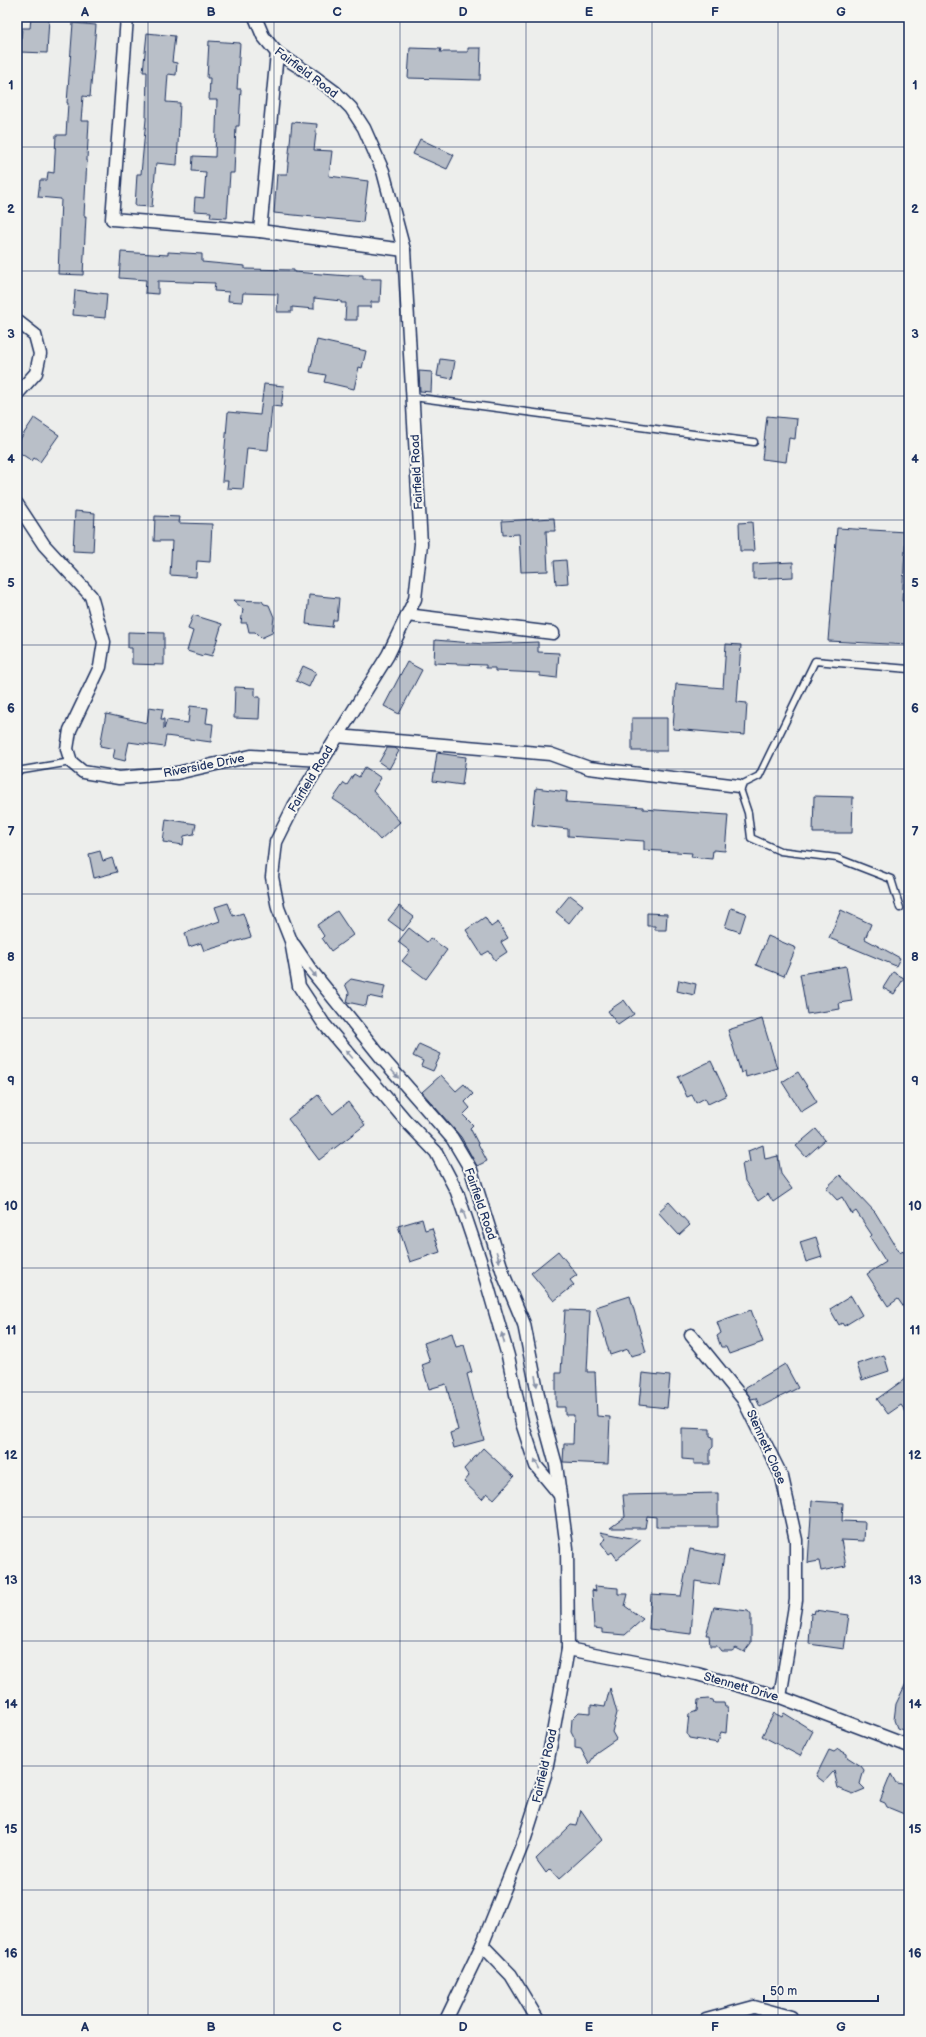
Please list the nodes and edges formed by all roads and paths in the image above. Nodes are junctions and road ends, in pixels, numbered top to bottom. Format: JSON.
{"nodes":[{"id":1,"x":127,"y":17,"type":"edge"},
{"id":2,"x":255,"y":17,"type":"edge"},
{"id":3,"x":277,"y":53,"type":"junction"},
{"id":4,"x":260,"y":230,"type":"junction"},
{"id":5,"x":404,"y":250,"type":"junction"},
{"id":6,"x":17,"y":321,"type":"edge"},
{"id":7,"x":17,"y":394,"type":"edge"},
{"id":8,"x":413,"y":397,"type":"junction"},
{"id":9,"x":754,"y":442,"type":"dead end"},
{"id":10,"x":17,"y":504,"type":"edge"},
{"id":11,"x":407,"y":615,"type":"junction"},
{"id":12,"x":552,"y":633,"type":"dead end"},
{"id":13,"x":909,"y":669,"type":"edge"},
{"id":14,"x":337,"y":736,"type":"junction"},
{"id":15,"x":322,"y":760,"type":"junction"},
{"id":16,"x":71,"y":762,"type":"junction"},
{"id":17,"x":17,"y":771,"type":"edge"},
{"id":18,"x":740,"y":786,"type":"junction"},
{"id":19,"x":900,"y":908,"type":"dead end"},
{"id":20,"x":291,"y":941,"type":"junction"},
{"id":21,"x":691,"y":1335,"type":"dead end"},
{"id":22,"x":560,"y":1495,"type":"junction"},
{"id":23,"x":568,"y":1649,"type":"junction"},
{"id":24,"x":780,"y":1697,"type":"junction"},
{"id":25,"x":909,"y":1746,"type":"edge"},
{"id":26,"x":482,"y":1945,"type":"junction"},
{"id":27,"x":446,"y":2020,"type":"edge"},
{"id":28,"x":538,"y":2020,"type":"edge"},
{"id":29,"x":706,"y":2020,"type":"edge"},
{"id":30,"x":792,"y":2020,"type":"edge"}],
"edges":[{"from":1,"to":4,"type":"street"},
{"from":2,"to":3,"type":"street","name":"Fairfield Road"},
{"from":3,"to":4,"type":"street"},
{"from":3,"to":5,"type":"street","name":"Fairfield Road"},
{"from":4,"to":5,"type":"street"},
{"from":5,"to":8,"type":"street","name":"Fairfield Road"},
{"from":6,"to":7,"type":"street"},
{"from":8,"to":9,"type":"lane"},
{"from":8,"to":11,"type":"street","name":"Fairfield Road"},
{"from":10,"to":16,"type":"street"},
{"from":11,"to":12,"type":"street"},
{"from":11,"to":14,"type":"street","name":"Fairfield Road"},
{"from":13,"to":18,"type":"lane"},
{"from":14,"to":15,"type":"street","name":"Fairfield Road"},
{"from":14,"to":18,"type":"street"},
{"from":15,"to":16,"type":"street","name":"Riverside Drive"},
{"from":15,"to":20,"type":"street","name":"Fairfield Road"},
{"from":16,"to":17,"type":"lane"},
{"from":18,"to":19,"type":"lane"},
{"from":22,"to":20,"type":"street","name":"Fairfield Road","one_way":true},
{"from":20,"to":22,"type":"street","name":"Fairfield Road","one_way":true},
{"from":21,"to":24,"type":"street","name":"Stennett Close"},
{"from":22,"to":23,"type":"street","name":"Fairfield Road"},
{"from":23,"to":24,"type":"street","name":"Stennett Drive"},
{"from":23,"to":26,"type":"street","name":"Fairfield Road"},
{"from":24,"to":25,"type":"street","name":"Stennett Drive"},
{"from":26,"to":27,"type":"street","name":"Fairfield Road"},
{"from":26,"to":28,"type":"street"},
{"from":29,"to":30,"type":"street"}]}
